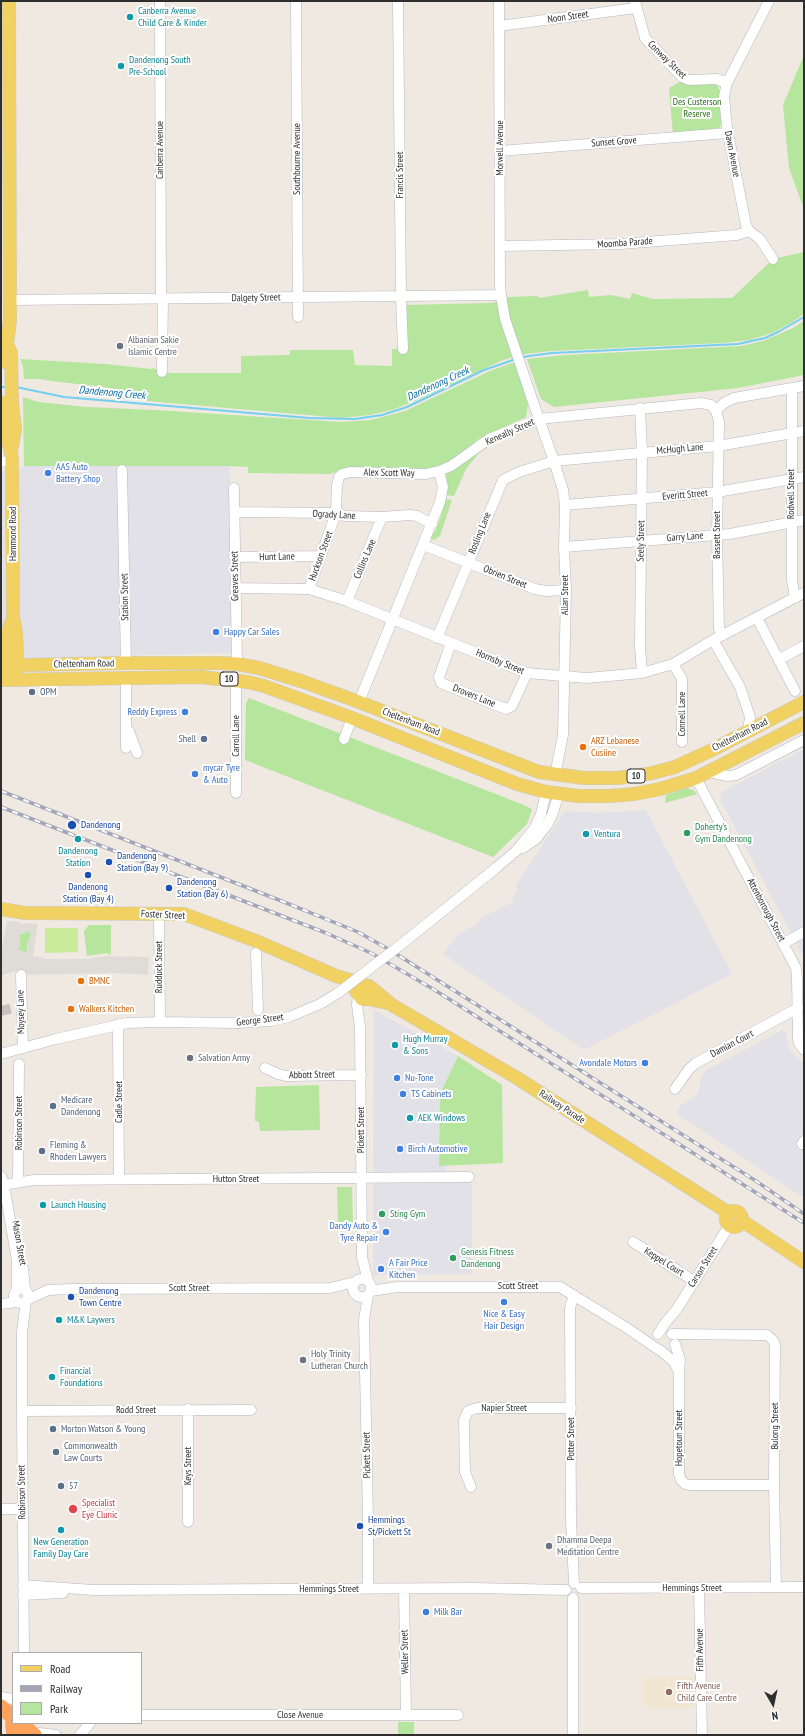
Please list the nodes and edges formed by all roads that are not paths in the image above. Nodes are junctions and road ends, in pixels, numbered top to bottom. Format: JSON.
{"nodes":[{"id":1,"x":9,"y":1,"type":"edge"},
{"id":2,"x":160,"y":1,"type":"edge"},
{"id":3,"x":296,"y":1,"type":"edge"},
{"id":4,"x":398,"y":1,"type":"edge"},
{"id":5,"x":499,"y":1,"type":"edge"},
{"id":6,"x":769,"y":1,"type":"edge"},
{"id":7,"x":635,"y":4,"type":"edge"},
{"id":8,"x":499,"y":26,"type":"junction"},
{"id":9,"x":727,"y":83,"type":"junction"},
{"id":10,"x":728,"y":133,"type":"junction"},
{"id":11,"x":500,"y":151,"type":"junction"},
{"id":12,"x":749,"y":231,"type":"junction"},
{"id":13,"x":500,"y":246,"type":"junction"},
{"id":14,"x":773,"y":259,"type":"dead end"},
{"id":15,"x":501,"y":295,"type":"junction"},
{"id":16,"x":400,"y":296,"type":"junction"},
{"id":17,"x":298,"y":298,"type":"junction"},
{"id":18,"x":162,"y":299,"type":"junction"},
{"id":19,"x":10,"y":300,"type":"junction"},
{"id":20,"x":298,"y":317,"type":"dead end"},
{"id":21,"x":5,"y":323,"type":"edge"},
{"id":22,"x":508,"y":328,"type":"joint"},
{"id":23,"x":3,"y":344,"type":"edge"},
{"id":24,"x":403,"y":349,"type":"dead end"},
{"id":25,"x":1,"y":362,"type":"edge"},
{"id":26,"x":162,"y":372,"type":"dead end"},
{"id":27,"x":804,"y":386,"type":"edge"},
{"id":28,"x":792,"y":388,"type":"junction"},
{"id":29,"x":5,"y":403,"type":"edge"},
{"id":30,"x":640,"y":408,"type":"junction"},
{"id":31,"x":716,"y":410,"type":"junction"},
{"id":32,"x":539,"y":419,"type":"junction"},
{"id":33,"x":804,"y":431,"type":"edge"},
{"id":34,"x":792,"y":433,"type":"junction"},
{"id":35,"x":718,"y":446,"type":"junction"},
{"id":36,"x":642,"y":453,"type":"junction"},
{"id":37,"x":8,"y":458,"type":"edge"},
{"id":38,"x":554,"y":461,"type":"junction"},
{"id":39,"x":122,"y":470,"type":"dead end"},
{"id":40,"x":439,"y":471,"type":"junction"},
{"id":41,"x":339,"y":477,"type":"joint"},
{"id":42,"x":804,"y":477,"type":"edge"},
{"id":43,"x":792,"y":479,"type":"junction"},
{"id":44,"x":234,"y":488,"type":"dead end"},
{"id":45,"x":718,"y":492,"type":"junction"},
{"id":46,"x":642,"y":499,"type":"junction"},
{"id":47,"x":565,"y":505,"type":"junction"},
{"id":48,"x":235,"y":512,"type":"junction"},
{"id":49,"x":336,"y":513,"type":"junction"},
{"id":50,"x":382,"y":517,"type":"junction"},
{"id":51,"x":804,"y":520,"type":"edge"},
{"id":52,"x":792,"y":522,"type":"junction"},
{"id":53,"x":432,"y":524,"type":"junction"},
{"id":54,"x":717,"y":535,"type":"junction"},
{"id":55,"x":641,"y":540,"type":"junction"},
{"id":56,"x":423,"y":545,"type":"junction"},
{"id":57,"x":564,"y":547,"type":"junction"},
{"id":58,"x":321,"y":556,"type":"junction"},
{"id":59,"x":234,"y":557,"type":"junction"},
{"id":60,"x":468,"y":562,"type":"junction"},
{"id":61,"x":235,"y":588,"type":"junction"},
{"id":62,"x":309,"y":589,"type":"junction"},
{"id":63,"x":566,"y":590,"type":"junction"},
{"id":64,"x":800,"y":596,"type":"edge"},
{"id":65,"x":347,"y":601,"type":"junction"},
{"id":66,"x":13,"y":616,"type":"junction"},
{"id":67,"x":757,"y":618,"type":"junction"},
{"id":68,"x":393,"y":619,"type":"junction"},
{"id":69,"x":723,"y":635,"type":"junction"},
{"id":70,"x":437,"y":638,"type":"junction"},
{"id":71,"x":4,"y":639,"type":"edge"},
{"id":72,"x":713,"y":640,"type":"junction"},
{"id":73,"x":451,"y":643,"type":"junction"},
{"id":74,"x":804,"y":646,"type":"edge"},
{"id":75,"x":780,"y":659,"type":"junction"},
{"id":76,"x":126,"y":663,"type":"junction"},
{"id":77,"x":237,"y":664,"type":"junction"},
{"id":78,"x":673,"y":664,"type":"junction"},
{"id":79,"x":8,"y":666,"type":"edge"},
{"id":80,"x":527,"y":673,"type":"junction"},
{"id":81,"x":642,"y":673,"type":"junction"},
{"id":82,"x":564,"y":676,"type":"junction"},
{"id":83,"x":126,"y":679,"type":"junction"},
{"id":84,"x":7,"y":680,"type":"edge"},
{"id":85,"x":236,"y":680,"type":"junction"},
{"id":86,"x":795,"y":691,"type":"dead end"},
{"id":87,"x":359,"y":702,"type":"junction"},
{"id":88,"x":804,"y":702,"type":"edge"},
{"id":89,"x":352,"y":718,"type":"junction"},
{"id":90,"x":804,"y":723,"type":"edge"},
{"id":91,"x":126,"y":724,"type":"junction"},
{"id":92,"x":748,"y":731,"type":"junction"},
{"id":93,"x":344,"y":739,"type":"dead end"},
{"id":94,"x":804,"y":740,"type":"edge"},
{"id":95,"x":682,"y":742,"type":"dead end"},
{"id":96,"x":126,"y":748,"type":"dead end"},
{"id":97,"x":137,"y":753,"type":"dead end"},
{"id":98,"x":709,"y":772,"type":"junction"},
{"id":99,"x":555,"y":775,"type":"junction"},
{"id":100,"x":696,"y":778,"type":"junction"},
{"id":101,"x":236,"y":792,"type":"dead end"},
{"id":102,"x":553,"y":793,"type":"junction"},
{"id":103,"x":1,"y":910,"type":"edge"},
{"id":104,"x":159,"y":913,"type":"junction"},
{"id":105,"x":804,"y":932,"type":"edge"},
{"id":106,"x":784,"y":943,"type":"junction"},
{"id":107,"x":256,"y":953,"type":"dead end"},
{"id":108,"x":21,"y":975,"type":"dead end"},
{"id":109,"x":365,"y":993,"type":"junction"},
{"id":110,"x":798,"y":1008,"type":"junction"},
{"id":111,"x":258,"y":1010,"type":"dead end"},
{"id":112,"x":160,"y":1022,"type":"junction"},
{"id":113,"x":118,"y":1024,"type":"junction"},
{"id":114,"x":23,"y":1048,"type":"junction"},
{"id":115,"x":804,"y":1050,"type":"edge"},
{"id":116,"x":1,"y":1054,"type":"edge"},
{"id":117,"x":19,"y":1064,"type":"dead end"},
{"id":118,"x":265,"y":1068,"type":"dead end"},
{"id":119,"x":360,"y":1075,"type":"junction"},
{"id":120,"x":675,"y":1089,"type":"dead end"},
{"id":121,"x":469,"y":1177,"type":"dead end"},
{"id":122,"x":361,"y":1178,"type":"junction"},
{"id":123,"x":119,"y":1179,"type":"junction"},
{"id":124,"x":2,"y":1180,"type":"edge"},
{"id":125,"x":18,"y":1181,"type":"junction"},
{"id":126,"x":6,"y":1196,"type":"junction"},
{"id":127,"x":729,"y":1219,"type":"junction"},
{"id":128,"x":633,"y":1242,"type":"dead end"},
{"id":129,"x":17,"y":1261,"type":"joint"},
{"id":130,"x":804,"y":1262,"type":"edge"},
{"id":131,"x":694,"y":1281,"type":"junction"},
{"id":132,"x":363,"y":1288,"type":"junction"},
{"id":133,"x":21,"y":1296,"type":"junction"},
{"id":134,"x":574,"y":1296,"type":"junction"},
{"id":135,"x":1,"y":1300,"type":"edge"},
{"id":136,"x":1,"y":1304,"type":"edge"},
{"id":137,"x":677,"y":1309,"type":"junction"},
{"id":138,"x":627,"y":1328,"type":"junction"},
{"id":139,"x":658,"y":1334,"type":"junction"},
{"id":140,"x":674,"y":1338,"type":"junction"},
{"id":141,"x":659,"y":1350,"type":"junction"},
{"id":142,"x":679,"y":1372,"type":"junction"},
{"id":143,"x":571,"y":1408,"type":"junction"},
{"id":144,"x":188,"y":1409,"type":"junction"},
{"id":145,"x":22,"y":1410,"type":"junction"},
{"id":146,"x":252,"y":1410,"type":"dead end"},
{"id":147,"x":774,"y":1485,"type":"junction"},
{"id":148,"x":471,"y":1487,"type":"dead end"},
{"id":149,"x":1,"y":1509,"type":"edge"},
{"id":150,"x":22,"y":1509,"type":"junction"},
{"id":151,"x":188,"y":1522,"type":"dead end"},
{"id":152,"x":573,"y":1587,"type":"junction"},
{"id":153,"x":776,"y":1587,"type":"junction"},
{"id":154,"x":804,"y":1587,"type":"edge"},
{"id":155,"x":699,"y":1588,"type":"junction"},
{"id":156,"x":368,"y":1589,"type":"junction"},
{"id":157,"x":404,"y":1589,"type":"junction"},
{"id":158,"x":23,"y":1590,"type":"junction"},
{"id":159,"x":24,"y":1652,"type":"edge"},
{"id":160,"x":1,"y":1697,"type":"edge"},
{"id":161,"x":12,"y":1698,"type":"edge"},
{"id":162,"x":1,"y":1707,"type":"edge"},
{"id":163,"x":406,"y":1714,"type":"junction"},
{"id":164,"x":142,"y":1715,"type":"edge"},
{"id":165,"x":458,"y":1715,"type":"dead end"},
{"id":166,"x":12,"y":1716,"type":"edge"},
{"id":167,"x":13,"y":1724,"type":"edge"},
{"id":168,"x":89,"y":1724,"type":"edge"},
{"id":169,"x":29,"y":1729,"type":"edge"},
{"id":170,"x":14,"y":1735,"type":"edge"},
{"id":171,"x":56,"y":1735,"type":"edge"},
{"id":172,"x":80,"y":1735,"type":"edge"},
{"id":173,"x":573,"y":1735,"type":"edge"},
{"id":174,"x":702,"y":1735,"type":"edge"}],
"edges":[{"from":1,"to":19,"type":"main road","name":"Hammond Road"},
{"from":2,"to":18,"type":"street","name":"Canberra Avenue"},
{"from":3,"to":17,"type":"street","name":"Southbourne Avenue"},
{"from":4,"to":16,"type":"street","name":"Francis Street"},
{"from":5,"to":8,"type":"street","name":"Morwell Avenue"},
{"from":6,"to":9,"type":"street","name":"Dawn Avenue"},
{"from":7,"to":8,"type":"street","name":"Noon Street"},
{"from":7,"to":9,"type":"street","name":"Conway Street"},
{"from":8,"to":11,"type":"street","name":"Morwell Avenue"},
{"from":9,"to":10,"type":"street","name":"Dawn Avenue"},
{"from":10,"to":11,"type":"street","name":"Sunset Grove"},
{"from":10,"to":12,"type":"street","name":"Dawn Avenue"},
{"from":11,"to":13,"type":"street","name":"Morwell Avenue"},
{"from":12,"to":13,"type":"street","name":"Moomba Parade"},
{"from":12,"to":14,"type":"street"},
{"from":13,"to":15,"type":"street","name":"Morwell Avenue"},
{"from":15,"to":16,"type":"street","name":"Dalgety Street"},
{"from":15,"to":22,"type":"street","name":"Morwell Avenue"},
{"from":16,"to":17,"type":"street","name":"Dalgety Street"},
{"from":16,"to":24,"type":"street","name":"Francis Street"},
{"from":17,"to":18,"type":"street","name":"Dalgety Street"},
{"from":17,"to":20,"type":"street","name":"Southbourne Avenue"},
{"from":18,"to":19,"type":"street","name":"Dalgety Street"},
{"from":18,"to":26,"type":"street","name":"Canberra Avenue"},
{"from":19,"to":21,"type":"main road","name":"Hammond Road"},
{"from":21,"to":23,"type":"main road","name":"Hammond Road"},
{"from":22,"to":32,"type":"street","name":"Allan Street"},
{"from":23,"to":25,"type":"main road","name":"Hammond Road"},
{"from":23,"to":29,"type":"main road","name":"Hammond Road"},
{"from":27,"to":28,"type":"street"},
{"from":28,"to":31,"type":"street"},
{"from":28,"to":34,"type":"street","name":"Rodwell Street"},
{"from":29,"to":37,"type":"main road","name":"Hammond Road"},
{"from":30,"to":31,"type":"street","name":"Keneally Street"},
{"from":30,"to":32,"type":"street","name":"Keneally Street"},
{"from":30,"to":36,"type":"street","name":"Seely Street"},
{"from":31,"to":35,"type":"street","name":"Bassett Street"},
{"from":32,"to":38,"type":"street","name":"Allan Street"},
{"from":32,"to":40,"type":"street","name":"Keneally Street"},
{"from":33,"to":34,"type":"street","name":"McHugh Lane"},
{"from":34,"to":35,"type":"street","name":"McHugh Lane"},
{"from":34,"to":43,"type":"street","name":"Rodwell Street"},
{"from":35,"to":36,"type":"street","name":"McHugh Lane"},
{"from":35,"to":45,"type":"street","name":"Bassett Street"},
{"from":36,"to":38,"type":"street","name":"McHugh Lane"},
{"from":36,"to":46,"type":"street","name":"Seely Street"},
{"from":37,"to":66,"type":"main road","name":"Hammond Road"},
{"from":38,"to":47,"type":"street","name":"Allan Street"},
{"from":38,"to":60,"type":"street","name":"Rosling Lane"},
{"from":39,"to":76,"type":"street","name":"Station Street"},
{"from":40,"to":41,"type":"street","name":"Alex Scott Way"},
{"from":40,"to":53,"type":"street"},
{"from":41,"to":49,"type":"street","name":"Huckson Street"},
{"from":42,"to":43,"type":"street","name":"Everitt Street"},
{"from":43,"to":45,"type":"street","name":"Everitt Street"},
{"from":43,"to":52,"type":"street","name":"Rodwell Street"},
{"from":44,"to":48,"type":"street","name":"Greaves Street"},
{"from":45,"to":46,"type":"street","name":"Everitt Street"},
{"from":45,"to":54,"type":"street","name":"Bassett Street"},
{"from":46,"to":47,"type":"street","name":"Everitt Street"},
{"from":46,"to":55,"type":"street","name":"Seely Street"},
{"from":47,"to":57,"type":"street","name":"Allan Street"},
{"from":48,"to":49,"type":"street","name":"Ogrady Lane"},
{"from":48,"to":59,"type":"street","name":"Greaves Street"},
{"from":49,"to":50,"type":"street","name":"Ogrady Lane"},
{"from":49,"to":58,"type":"street","name":"Huckson Street"},
{"from":50,"to":53,"type":"street","name":"Ogrady Lane"},
{"from":50,"to":65,"type":"street","name":"Collins Lane"},
{"from":51,"to":52,"type":"street","name":"Garry Lane"},
{"from":52,"to":54,"type":"street","name":"Garry Lane"},
{"from":52,"to":64,"type":"street","name":"Rodwell Street"},
{"from":53,"to":56,"type":"street"},
{"from":54,"to":55,"type":"street","name":"Garry Lane"},
{"from":54,"to":69,"type":"street","name":"Bassett Street"},
{"from":55,"to":57,"type":"street","name":"Garry Lane"},
{"from":55,"to":81,"type":"street","name":"Seely Street"},
{"from":56,"to":60,"type":"street","name":"Obrien Street"},
{"from":56,"to":68,"type":"street"},
{"from":57,"to":63,"type":"street","name":"Allan Street"},
{"from":58,"to":59,"type":"street","name":"Hunt Lane"},
{"from":58,"to":62,"type":"street","name":"Huckson Street"},
{"from":59,"to":61,"type":"street","name":"Greaves Street"},
{"from":60,"to":63,"type":"street","name":"Obrien Street"},
{"from":60,"to":70,"type":"street","name":"Rosling Lane"},
{"from":61,"to":62,"type":"street","name":"Hornsby Street"},
{"from":61,"to":77,"type":"street","name":"Greaves Street"},
{"from":62,"to":65,"type":"street","name":"Hornsby Street"},
{"from":63,"to":82,"type":"street","name":"Allan Street"},
{"from":64,"to":67,"type":"street","name":"Hornsby Street"},
{"from":65,"to":68,"type":"street","name":"Hornsby Street"},
{"from":66,"to":71,"type":"main road","name":"Hammond Road"},
{"from":66,"to":79,"type":"main road","name":"Hammond Road"},
{"from":67,"to":69,"type":"street","name":"Hornsby Street"},
{"from":67,"to":75,"type":"street"},
{"from":68,"to":70,"type":"street","name":"Hornsby Street"},
{"from":68,"to":87,"type":"street"},
{"from":69,"to":72,"type":"street","name":"Hornsby Street"},
{"from":70,"to":73,"type":"street","name":"Hornsby Street"},
{"from":71,"to":79,"type":"main road","name":"Hammond Road"},
{"from":72,"to":78,"type":"street","name":"Hornsby Street"},
{"from":72,"to":92,"type":"street"},
{"from":73,"to":80,"type":"street","name":"Hornsby Street"},
{"from":73,"to":80,"type":"street","name":"Drovers Lane"},
{"from":74,"to":75,"type":"street"},
{"from":75,"to":86,"type":"street"},
{"from":76,"to":77,"type":"main road","name":"Cheltenham Road","number":"10"},
{"from":76,"to":79,"type":"main road","name":"Cheltenham Road","number":"10"},
{"from":76,"to":83,"type":"main road","name":"Station Street"},
{"from":77,"to":85,"type":"main road"},
{"from":77,"to":87,"type":"main road","name":"Cheltenham Road","number":"10"},
{"from":78,"to":81,"type":"street","name":"Hornsby Street"},
{"from":78,"to":95,"type":"street","name":"Connell Lane"},
{"from":79,"to":84,"type":"main road"},
{"from":80,"to":82,"type":"street","name":"Hornsby Street"},
{"from":81,"to":82,"type":"street","name":"Hornsby Street"},
{"from":82,"to":99,"type":"street","name":"Allan Street"},
{"from":83,"to":84,"type":"main road","name":"Cheltenham Road","number":"10"},
{"from":83,"to":85,"type":"main road","name":"Cheltenham Road","number":"10"},
{"from":83,"to":91,"type":"street","name":"Station Street"},
{"from":85,"to":89,"type":"main road","name":"Cheltenham Road","number":"10"},
{"from":85,"to":101,"type":"street","name":"Carroll Lane"},
{"from":87,"to":89,"type":"main road"},
{"from":87,"to":99,"type":"main road","name":"Cheltenham Road","number":"10"},
{"from":88,"to":92,"type":"main road","name":"Cheltenham Road","number":"10"},
{"from":89,"to":93,"type":"street"},
{"from":89,"to":102,"type":"main road","name":"Cheltenham Road","number":"10"},
{"from":90,"to":98,"type":"main road","name":"Cheltenham Road","number":"10"},
{"from":91,"to":96,"type":"street","name":"Station Street"},
{"from":91,"to":97,"type":"street","name":"Station Street"},
{"from":92,"to":99,"type":"main road","name":"Cheltenham Road","number":"10"},
{"from":94,"to":98,"type":"street"},
{"from":98,"to":100,"type":"main road","name":"Cheltenham Road","number":"10"},
{"from":99,"to":102,"type":"main road"},
{"from":100,"to":102,"type":"main road","name":"Cheltenham Road","number":"10"},
{"from":100,"to":106,"type":"street","name":"Attenborough Street"},
{"from":102,"to":112,"type":"street","name":"George Street","bridge":true},
{"from":103,"to":104,"type":"main road","name":"Foster Street"},
{"from":104,"to":109,"type":"main road","name":"Foster Street"},
{"from":104,"to":112,"type":"street","name":"Rudduck Street"},
{"from":105,"to":106,"type":"street"},
{"from":106,"to":110,"type":"street","name":"Attenborough Street"},
{"from":107,"to":111,"type":"street"},
{"from":108,"to":114,"type":"street","name":"Moysey Lane"},
{"from":109,"to":119,"type":"street","name":"Pickett Street"},
{"from":109,"to":127,"type":"main road","name":"Railway Parade"},
{"from":110,"to":115,"type":"street","name":"Attenborough Street"},
{"from":110,"to":120,"type":"street","name":"Damian Court"},
{"from":112,"to":113,"type":"street","name":"George Street"},
{"from":113,"to":114,"type":"street","name":"George Street"},
{"from":113,"to":123,"type":"street","name":"Cadle Street"},
{"from":114,"to":116,"type":"street","name":"George Street"},
{"from":117,"to":125,"type":"street","name":"Robinson Street"},
{"from":118,"to":119,"type":"street","name":"Abbott Street"},
{"from":119,"to":122,"type":"street","name":"Pickett Street"},
{"from":121,"to":122,"type":"street","name":"Hutton Street"},
{"from":122,"to":123,"type":"street","name":"Hutton Street"},
{"from":122,"to":132,"type":"street","name":"Pickett Street"},
{"from":123,"to":125,"type":"street","name":"Hutton Street"},
{"from":124,"to":125,"type":"street","name":"Hutton Street"},
{"from":124,"to":126,"type":"street","name":"Mason Street"},
{"from":126,"to":129,"type":"street","name":"Mason Street"},
{"from":126,"to":133,"type":"street","name":"Mason Street"},
{"from":127,"to":130,"type":"main road"},
{"from":127,"to":131,"type":"street","name":"Carson Street"},
{"from":128,"to":131,"type":"street","name":"Keppel Court"},
{"from":129,"to":133,"type":"street","name":"Robinson Street"},
{"from":131,"to":137,"type":"street","name":"Carson Street"},
{"from":132,"to":133,"type":"street","name":"Scott Street"},
{"from":132,"to":134,"type":"street","name":"Scott Street"},
{"from":132,"to":156,"type":"street","name":"Pickett Street"},
{"from":133,"to":135,"type":"street","name":"Scott Street"},
{"from":133,"to":136,"type":"street","name":"Scott Street"},
{"from":133,"to":145,"type":"street","name":"Robinson Street"},
{"from":134,"to":138,"type":"street","name":"Scott Street"},
{"from":134,"to":143,"type":"street","name":"Potter Street"},
{"from":137,"to":139,"type":"street","name":"Carson Street"},
{"from":137,"to":140,"type":"street","name":"Carson Street"},
{"from":138,"to":139,"type":"street","name":"Scott Street"},
{"from":138,"to":141,"type":"street","name":"Scott Street"},
{"from":139,"to":140,"type":"street"},
{"from":139,"to":141,"type":"street"},
{"from":140,"to":141,"type":"street"},
{"from":140,"to":142,"type":"street","name":"Hopetoun Street"},
{"from":140,"to":147,"type":"street","name":"Bulong Street"},
{"from":141,"to":142,"type":"street"},
{"from":142,"to":147,"type":"street","name":"Hopetoun Street"},
{"from":143,"to":148,"type":"street","name":"Napier Street"},
{"from":143,"to":152,"type":"street","name":"Potter Street"},
{"from":144,"to":145,"type":"street","name":"Rodd Street"},
{"from":144,"to":146,"type":"street","name":"Rodd Street"},
{"from":144,"to":151,"type":"street","name":"Keys Street"},
{"from":145,"to":150,"type":"street","name":"Robinson Street"},
{"from":147,"to":153,"type":"street","name":"Bulong Street"},
{"from":149,"to":150,"type":"street"},
{"from":150,"to":158,"type":"street","name":"Robinson Street"},
{"from":152,"to":155,"type":"street","name":"Hemmings Street"},
{"from":152,"to":157,"type":"street","name":"Hemmings Street"},
{"from":152,"to":173,"type":"street"},
{"from":153,"to":154,"type":"street","name":"Hemmings Street"},
{"from":153,"to":155,"type":"street","name":"Hemmings Street"},
{"from":155,"to":174,"type":"street","name":"Fifth Avenue"},
{"from":156,"to":157,"type":"street","name":"Hemmings Street"},
{"from":156,"to":158,"type":"street","name":"Hemmings Street"},
{"from":157,"to":163,"type":"street","name":"Weller Street"},
{"from":158,"to":159,"type":"street","name":"Robinson Street"},
{"from":160,"to":161,"type":"street"},
{"from":162,"to":166,"type":"highway"},
{"from":163,"to":164,"type":"street","name":"Close Avenue"},
{"from":163,"to":165,"type":"street","name":"Close Avenue"},
{"from":167,"to":170,"type":"highway"},
{"from":168,"to":172,"type":"street"},
{"from":169,"to":171,"type":"street"}]}
